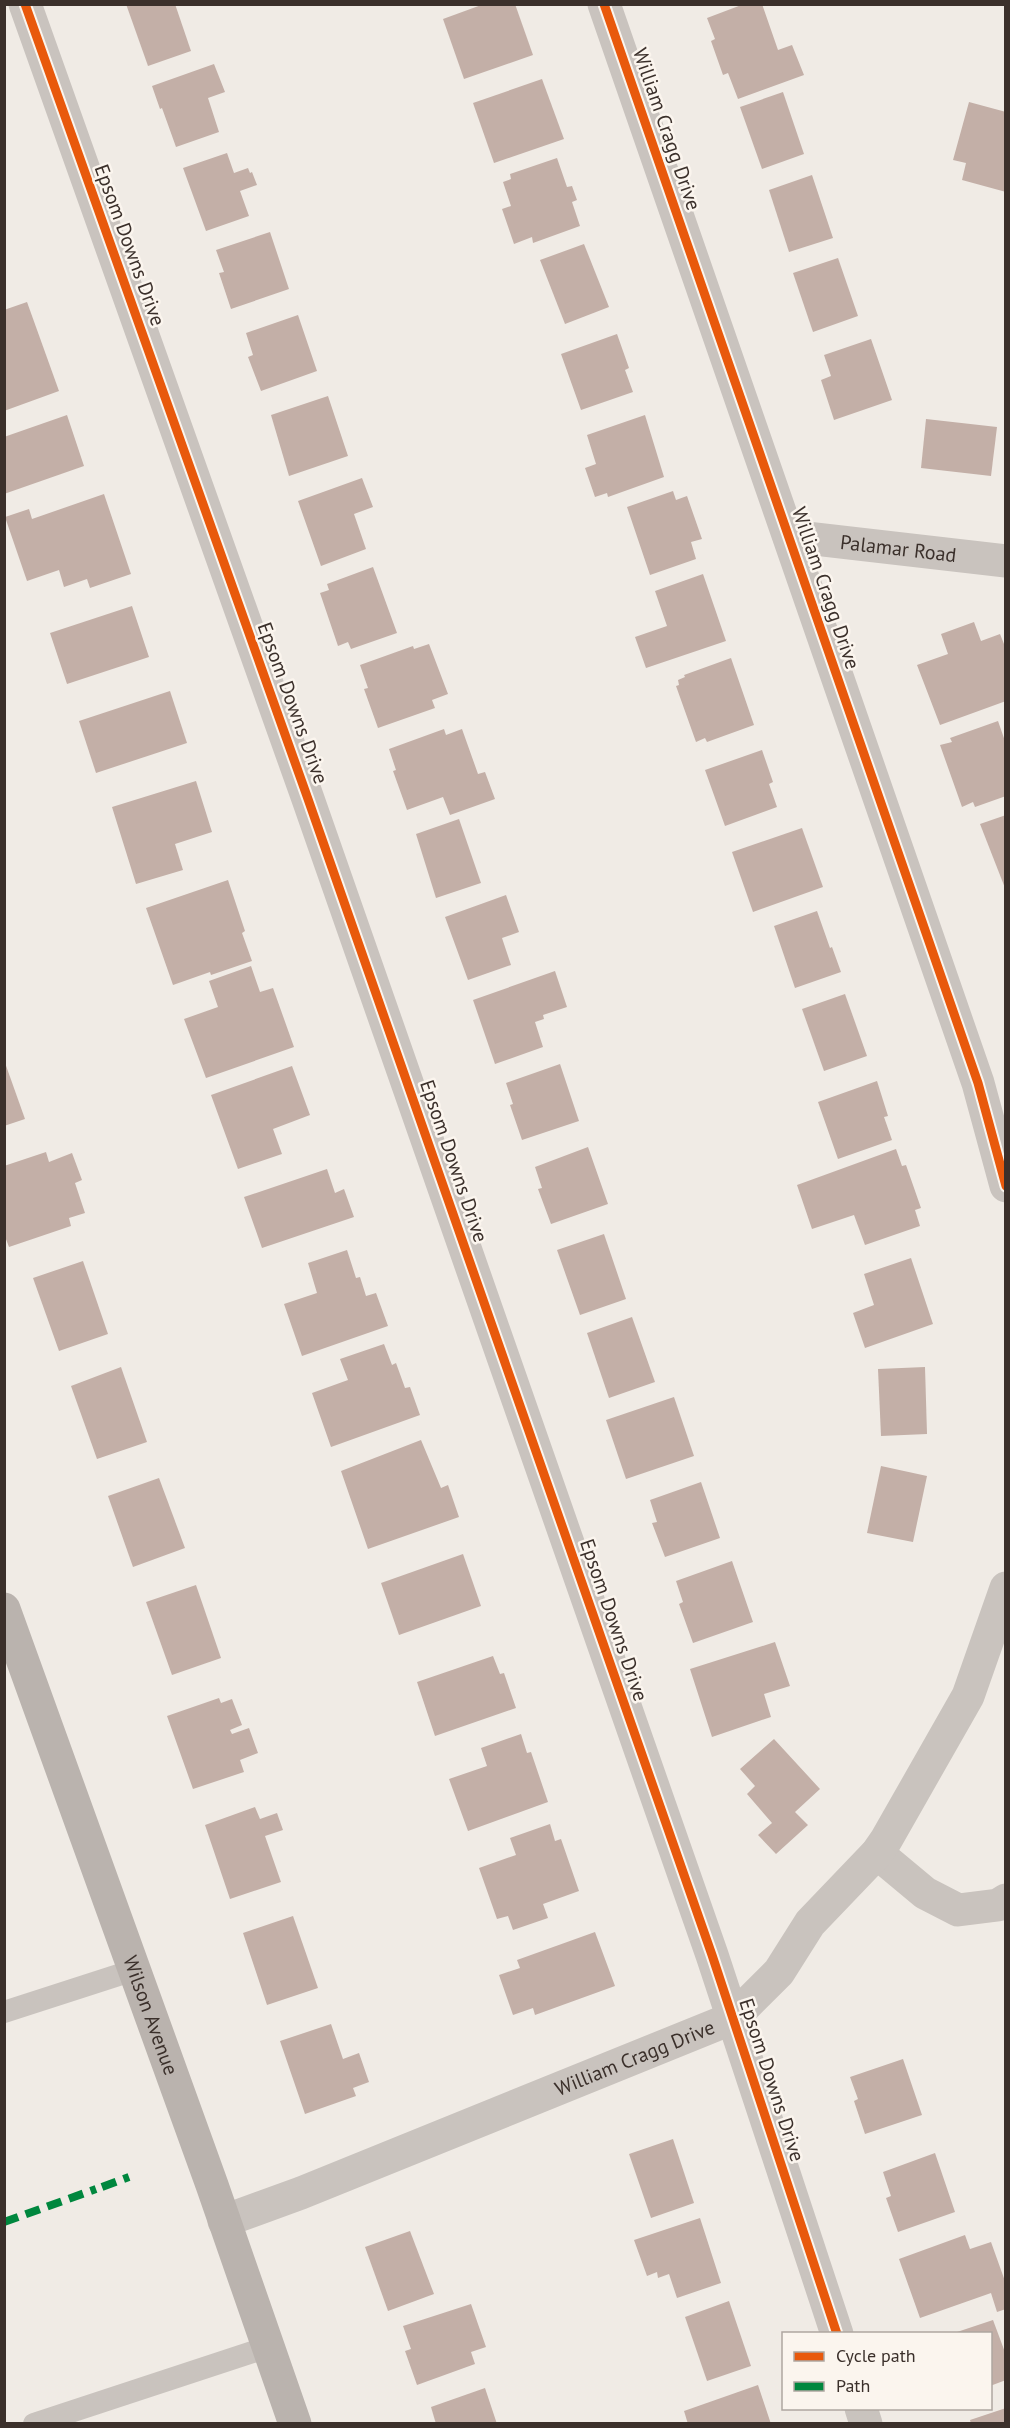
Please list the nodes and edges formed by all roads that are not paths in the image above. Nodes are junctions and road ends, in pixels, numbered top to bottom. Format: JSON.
{"nodes":[{"id":1,"x":25,"y":4,"type":"edge"},
{"id":2,"x":604,"y":4,"type":"edge"},
{"id":3,"x":789,"y":536,"type":"junction"},
{"id":4,"x":1005,"y":561,"type":"edge"},
{"id":5,"x":992,"y":1084,"type":"edge"},
{"id":6,"x":1005,"y":1186,"type":"edge"},
{"id":7,"x":1005,"y":1588,"type":"edge"},
{"id":8,"x":4,"y":1609,"type":"edge"},
{"id":9,"x":877,"y":1853,"type":"junction"},
{"id":10,"x":1005,"y":1900,"type":"edge"},
{"id":11,"x":134,"y":1970,"type":"junction"},
{"id":12,"x":4,"y":2012,"type":"edge"},
{"id":13,"x":733,"y":2018,"type":"junction"},
{"id":14,"x":224,"y":2221,"type":"junction"},
{"id":15,"x":836,"y":2332,"type":"edge"},
{"id":16,"x":268,"y":2347,"type":"junction"},
{"id":17,"x":34,"y":2424,"type":"edge"},
{"id":18,"x":295,"y":2424,"type":"edge"}],
"edges":[{"from":1,"to":13,"type":"street","name":"Epsom Downs Drive"},
{"from":2,"to":3,"type":"street","name":"William Cragg Drive"},
{"from":3,"to":4,"type":"street","name":"Palamar Road"},
{"from":3,"to":5,"type":"street","name":"William Cragg Drive"},
{"from":5,"to":6,"type":"street","name":"William Cragg Drive"},
{"from":7,"to":9,"type":"street","name":"William Cragg Drive"},
{"from":8,"to":11,"type":"main road","name":"Wilson Avenue"},
{"from":9,"to":10,"type":"street"},
{"from":9,"to":13,"type":"street","name":"William Cragg Drive"},
{"from":11,"to":12,"type":"lane"},
{"from":11,"to":14,"type":"main road","name":"Wilson Avenue"},
{"from":13,"to":14,"type":"street","name":"William Cragg Drive"},
{"from":13,"to":15,"type":"street","name":"Epsom Downs Drive"},
{"from":14,"to":16,"type":"main road","name":"Wilson Avenue"},
{"from":16,"to":17,"type":"lane"},
{"from":16,"to":18,"type":"main road","name":"Wilson Avenue"}]}
